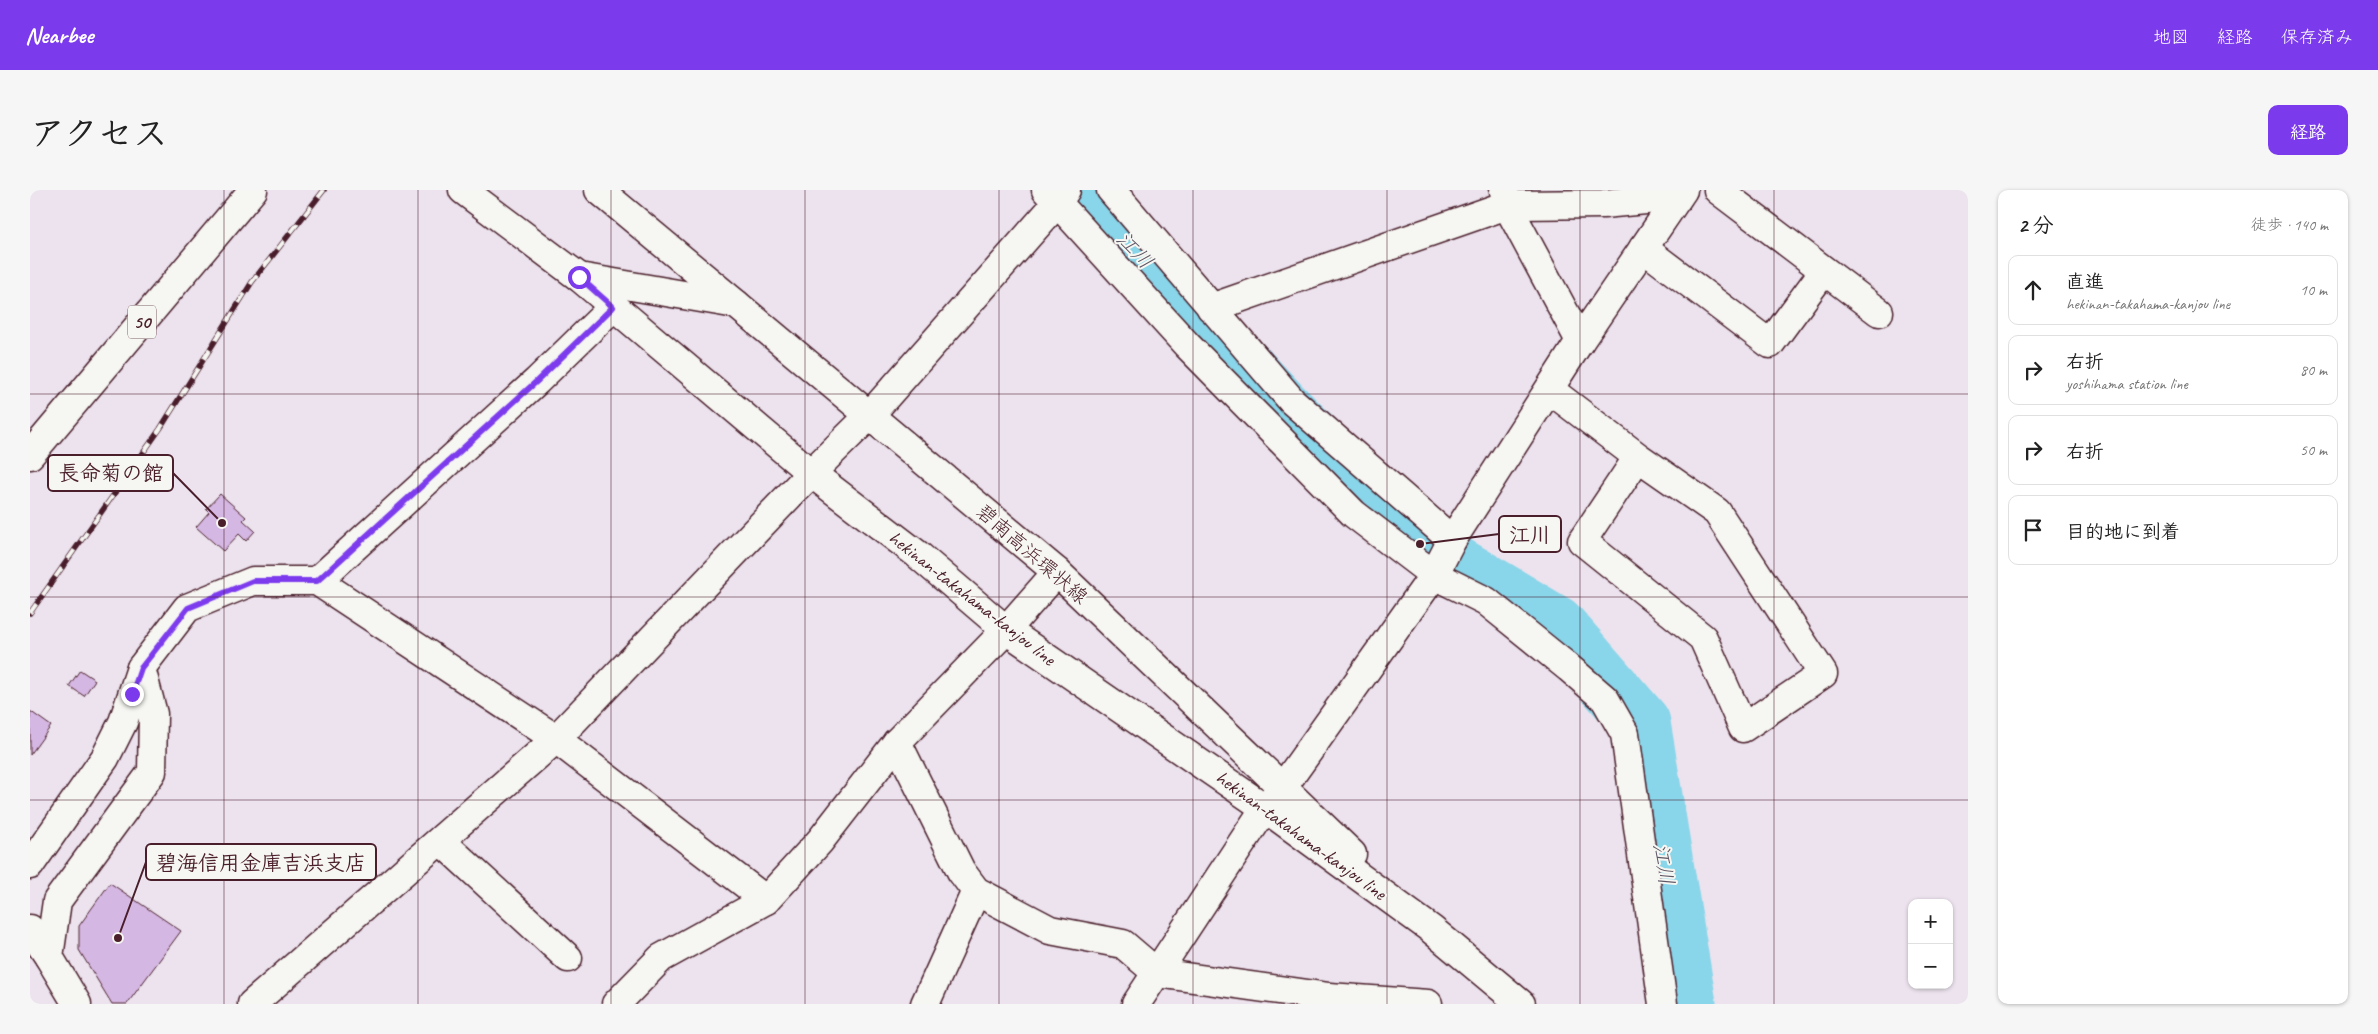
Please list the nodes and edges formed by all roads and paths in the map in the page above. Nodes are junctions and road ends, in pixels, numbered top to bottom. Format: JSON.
{"nodes":[{"id":1,"x":253,"y":190,"type":"edge"},
{"id":2,"x":463,"y":190,"type":"edge"},
{"id":3,"x":599,"y":190,"type":"edge"},
{"id":4,"x":1111,"y":190,"type":"edge"},
{"id":5,"x":1718,"y":190,"type":"edge"},
{"id":6,"x":1681,"y":194,"type":"edge"},
{"id":7,"x":1057,"y":196,"type":"edge"},
{"id":8,"x":1505,"y":198,"type":"edge"},
{"id":9,"x":1644,"y":248,"type":"junction"},
{"id":10,"x":1823,"y":272,"type":"junction"},
{"id":11,"x":579,"y":277,"type":"junction"},
{"id":12,"x":736,"y":304,"type":"junction"},
{"id":13,"x":613,"y":307,"type":"junction"},
{"id":14,"x":1211,"y":308,"type":"junction"},
{"id":15,"x":1879,"y":312,"type":"dead end"},
{"id":16,"x":1580,"y":341,"type":"junction"},
{"id":17,"x":1550,"y":390,"type":"junction"},
{"id":18,"x":869,"y":416,"type":"junction"},
{"id":19,"x":30,"y":455,"type":"edge"},
{"id":20,"x":1638,"y":457,"type":"junction"},
{"id":21,"x":811,"y":473,"type":"junction"},
{"id":22,"x":1451,"y":542,"type":"junction"},
{"id":23,"x":1057,"y":572,"type":"junction"},
{"id":24,"x":1434,"y":574,"type":"junction"},
{"id":25,"x":317,"y":581,"type":"junction"},
{"id":26,"x":1006,"y":630,"type":"junction"},
{"id":27,"x":141,"y":668,"type":"junction"},
{"id":28,"x":556,"y":739,"type":"junction"},
{"id":29,"x":897,"y":742,"type":"junction"},
{"id":30,"x":1283,"y":787,"type":"junction"},
{"id":31,"x":1265,"y":808,"type":"junction"},
{"id":32,"x":441,"y":841,"type":"junction"},
{"id":33,"x":30,"y":865,"type":"edge"},
{"id":34,"x":976,"y":891,"type":"junction"},
{"id":35,"x":766,"y":900,"type":"junction"},
{"id":36,"x":30,"y":929,"type":"edge"},
{"id":37,"x":1431,"y":929,"type":"junction"},
{"id":38,"x":49,"y":957,"type":"junction"},
{"id":39,"x":568,"y":958,"type":"dead end"},
{"id":40,"x":1156,"y":973,"type":"junction"},
{"id":41,"x":77,"y":1004,"type":"edge"},
{"id":42,"x":252,"y":1004,"type":"edge"},
{"id":43,"x":616,"y":1004,"type":"edge"},
{"id":44,"x":925,"y":1004,"type":"edge"},
{"id":45,"x":1136,"y":1004,"type":"edge"},
{"id":46,"x":1428,"y":1004,"type":"edge"},
{"id":47,"x":1521,"y":1004,"type":"edge"},
{"id":48,"x":1663,"y":1004,"type":"edge"}],
"edges":[{"from":1,"to":19,"type":"street","number":"50"},
{"from":2,"to":11,"type":"street","name":"hekinan-takahama-kanjou line"},
{"from":3,"to":12,"type":"street","name":"碧南高浜環状線"},
{"from":4,"to":14,"type":"street"},
{"from":5,"to":10,"type":"street"},
{"from":6,"to":8,"type":"street"},
{"from":6,"to":9,"type":"street"},
{"from":7,"to":18,"type":"street"},
{"from":7,"to":24,"type":"street"},
{"from":8,"to":14,"type":"street"},
{"from":8,"to":16,"type":"street"},
{"from":9,"to":10,"type":"street"},
{"from":9,"to":16,"type":"street"},
{"from":10,"to":15,"type":"street"},
{"from":11,"to":12,"type":"street"},
{"from":11,"to":13,"type":"street","name":"hekinan-takahama-kanjou line"},
{"from":12,"to":18,"type":"street","name":"碧南高浜環状線"},
{"from":13,"to":21,"type":"street","name":"hekinan-takahama-kanjou line"},
{"from":13,"to":25,"type":"street"},
{"from":14,"to":22,"type":"street"},
{"from":16,"to":17,"type":"street"},
{"from":17,"to":20,"type":"street"},
{"from":17,"to":22,"type":"street"},
{"from":18,"to":21,"type":"street"},
{"from":18,"to":23,"type":"street","name":"碧南高浜環状線"},
{"from":20,"to":20,"type":"street"},
{"from":21,"to":26,"type":"street","name":"hekinan-takahama-kanjou line"},
{"from":21,"to":28,"type":"street"},
{"from":22,"to":24,"type":"street"},
{"from":23,"to":26,"type":"street"},
{"from":23,"to":30,"type":"street","name":"碧南高浜環状線"},
{"from":24,"to":30,"type":"street"},
{"from":24,"to":48,"type":"street"},
{"from":25,"to":27,"type":"street"},
{"from":25,"to":28,"type":"street"},
{"from":26,"to":29,"type":"street"},
{"from":26,"to":31,"type":"street","name":"hekinan-takahama-kanjou line"},
{"from":27,"to":33,"type":"street"},
{"from":27,"to":38,"type":"street"},
{"from":28,"to":32,"type":"street"},
{"from":28,"to":35,"type":"street"},
{"from":29,"to":34,"type":"street"},
{"from":29,"to":35,"type":"street"},
{"from":30,"to":31,"type":"street"},
{"from":30,"to":37,"type":"street","name":"碧南高浜環状線"},
{"from":31,"to":37,"type":"street","name":"hekinan-takahama-kanjou line"},
{"from":31,"to":40,"type":"street"},
{"from":32,"to":39,"type":"street"},
{"from":32,"to":42,"type":"street"},
{"from":34,"to":40,"type":"street"},
{"from":34,"to":44,"type":"street"},
{"from":35,"to":43,"type":"street"},
{"from":36,"to":38,"type":"street"},
{"from":37,"to":47,"type":"street","name":"hekinan-takahama-kanjou line"},
{"from":38,"to":41,"type":"street"},
{"from":40,"to":45,"type":"street"},
{"from":40,"to":46,"type":"street"}]}
